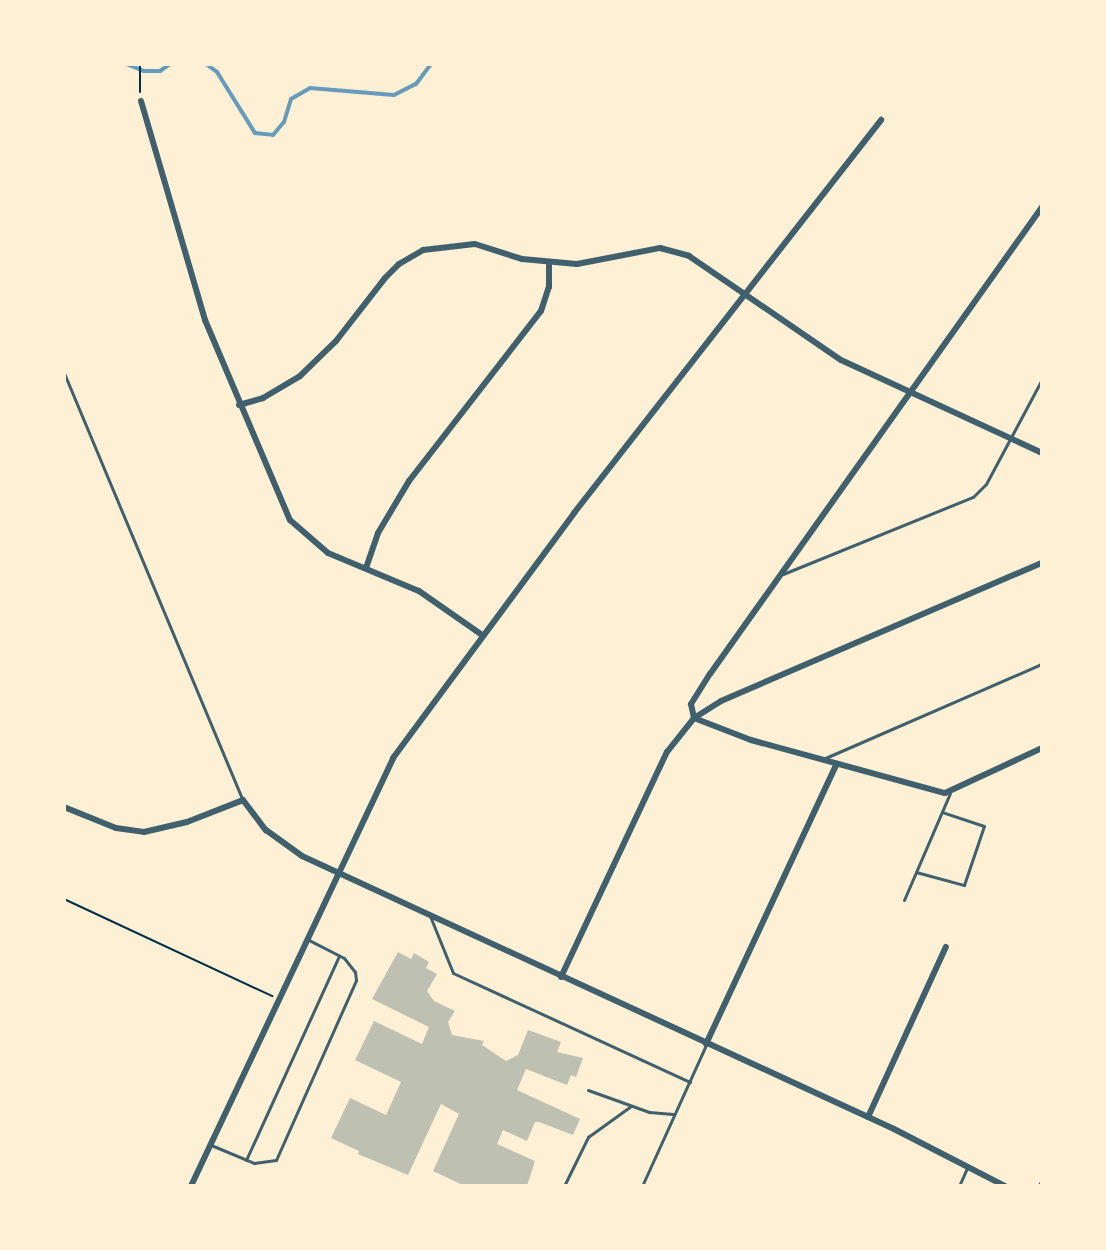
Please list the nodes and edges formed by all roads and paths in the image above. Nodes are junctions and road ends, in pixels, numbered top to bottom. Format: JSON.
{"nodes":[{"id":1,"x":140,"y":64,"type":"edge"},
{"id":2,"x":141,"y":101,"type":"joint"},
{"id":3,"x":881,"y":120,"type":"dead end"},
{"id":4,"x":1041,"y":207,"type":"edge"},
{"id":5,"x":549,"y":263,"type":"junction"},
{"id":6,"x":745,"y":295,"type":"junction"},
{"id":7,"x":64,"y":373,"type":"edge"},
{"id":8,"x":1041,"y":379,"type":"edge"},
{"id":9,"x":910,"y":392,"type":"junction"},
{"id":10,"x":239,"y":405,"type":"junction"},
{"id":11,"x":1010,"y":439,"type":"junction"},
{"id":12,"x":1041,"y":453,"type":"edge"},
{"id":13,"x":1041,"y":563,"type":"edge"},
{"id":14,"x":366,"y":568,"type":"junction"},
{"id":15,"x":781,"y":574,"type":"junction"},
{"id":16,"x":482,"y":635,"type":"junction"},
{"id":17,"x":1041,"y":664,"type":"edge"},
{"id":18,"x":694,"y":718,"type":"junction"},
{"id":19,"x":1041,"y":748,"type":"edge"},
{"id":20,"x":821,"y":760,"type":"junction"},
{"id":21,"x":836,"y":765,"type":"junction"},
{"id":22,"x":950,"y":793,"type":"junction"},
{"id":23,"x":243,"y":800,"type":"junction"},
{"id":24,"x":64,"y":807,"type":"edge"},
{"id":25,"x":942,"y":812,"type":"junction"},
{"id":26,"x":916,"y":872,"type":"junction"},
{"id":27,"x":336,"y":873,"type":"junction"},
{"id":28,"x":64,"y":899,"type":"edge"},
{"id":29,"x":904,"y":900,"type":"dead end"},
{"id":30,"x":430,"y":916,"type":"junction"},
{"id":31,"x":306,"y":938,"type":"junction"},
{"id":32,"x":946,"y":947,"type":"dead end"},
{"id":33,"x":339,"y":956,"type":"junction"},
{"id":34,"x":561,"y":977,"type":"junction"},
{"id":35,"x":277,"y":998,"type":"junction"},
{"id":36,"x":706,"y":1044,"type":"junction"},
{"id":37,"x":690,"y":1082,"type":"junction"},
{"id":38,"x":588,"y":1090,"type":"dead end"},
{"id":39,"x":631,"y":1106,"type":"junction"},
{"id":40,"x":673,"y":1114,"type":"junction"},
{"id":41,"x":868,"y":1117,"type":"junction"},
{"id":42,"x":209,"y":1144,"type":"junction"},
{"id":43,"x":246,"y":1160,"type":"junction"},
{"id":44,"x":968,"y":1168,"type":"junction"},
{"id":45,"x":191,"y":1185,"type":"edge"},
{"id":46,"x":564,"y":1185,"type":"edge"},
{"id":47,"x":642,"y":1185,"type":"edge"},
{"id":48,"x":959,"y":1185,"type":"edge"},
{"id":49,"x":1005,"y":1185,"type":"edge"}],
"edges":[{"from":1,"to":2,"type":"path"},
{"from":2,"to":10,"type":"street"},
{"from":3,"to":6,"type":"street"},
{"from":4,"to":9,"type":"street"},
{"from":5,"to":6,"type":"street"},
{"from":5,"to":10,"type":"street"},
{"from":5,"to":14,"type":"street"},
{"from":6,"to":9,"type":"street"},
{"from":6,"to":16,"type":"street"},
{"from":7,"to":23,"type":"lane"},
{"from":8,"to":11,"type":"lane"},
{"from":9,"to":11,"type":"street"},
{"from":9,"to":15,"type":"street"},
{"from":10,"to":14,"type":"street"},
{"from":11,"to":12,"type":"street"},
{"from":11,"to":15,"type":"lane"},
{"from":13,"to":18,"type":"street"},
{"from":14,"to":16,"type":"street"},
{"from":15,"to":18,"type":"street"},
{"from":16,"to":27,"type":"street"},
{"from":17,"to":20,"type":"lane"},
{"from":18,"to":20,"type":"street"},
{"from":18,"to":34,"type":"street"},
{"from":19,"to":22,"type":"street"},
{"from":20,"to":21,"type":"street"},
{"from":21,"to":22,"type":"street"},
{"from":21,"to":36,"type":"street"},
{"from":22,"to":25,"type":"lane"},
{"from":23,"to":24,"type":"street"},
{"from":23,"to":27,"type":"street"},
{"from":25,"to":26,"type":"lane"},
{"from":25,"to":26,"type":"lane"},
{"from":26,"to":29,"type":"lane"},
{"from":27,"to":30,"type":"street"},
{"from":27,"to":31,"type":"street"},
{"from":28,"to":35,"type":"path"},
{"from":30,"to":34,"type":"street"},
{"from":30,"to":37,"type":"lane"},
{"from":31,"to":33,"type":"lane"},
{"from":31,"to":35,"type":"street"},
{"from":32,"to":41,"type":"street"},
{"from":33,"to":43,"type":"lane"},
{"from":33,"to":43,"type":"lane"},
{"from":34,"to":36,"type":"street"},
{"from":35,"to":42,"type":"street"},
{"from":36,"to":37,"type":"lane"},
{"from":36,"to":41,"type":"street"},
{"from":37,"to":40,"type":"lane"},
{"from":38,"to":39,"type":"lane"},
{"from":39,"to":40,"type":"lane"},
{"from":39,"to":46,"type":"lane"},
{"from":40,"to":47,"type":"lane"},
{"from":41,"to":44,"type":"street"},
{"from":42,"to":43,"type":"lane"},
{"from":42,"to":45,"type":"street"},
{"from":44,"to":48,"type":"lane"},
{"from":44,"to":49,"type":"street"}]}
